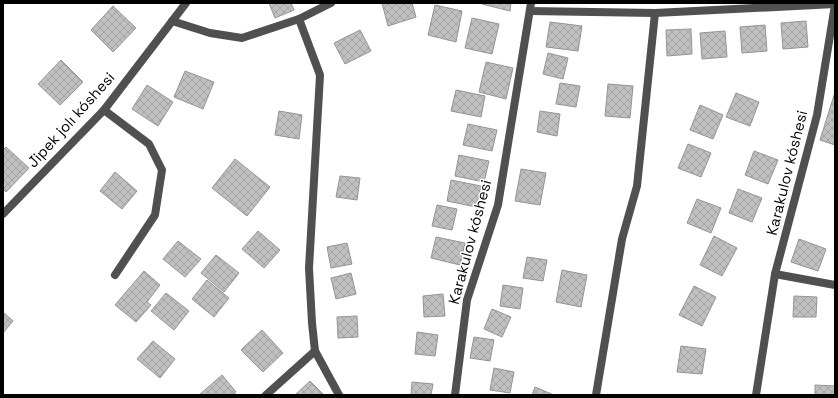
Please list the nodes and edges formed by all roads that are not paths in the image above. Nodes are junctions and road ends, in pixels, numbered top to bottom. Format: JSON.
{"nodes":[{"id":1,"x":186,"y":3,"type":"edge"},
{"id":2,"x":331,"y":3,"type":"edge"},
{"id":3,"x":835,"y":4,"type":"edge"},
{"id":4,"x":530,"y":7,"type":"edge"},
{"id":5,"x":655,"y":13,"type":"junction"},
{"id":6,"x":299,"y":19,"type":"junction"},
{"id":7,"x":172,"y":21,"type":"junction"},
{"id":8,"x":104,"y":110,"type":"junction"},
{"id":9,"x":3,"y":214,"type":"edge"},
{"id":10,"x":775,"y":274,"type":"junction"},
{"id":11,"x":115,"y":275,"type":"dead end"},
{"id":12,"x":835,"y":285,"type":"edge"},
{"id":13,"x":315,"y":351,"type":"junction"},
{"id":14,"x":266,"y":395,"type":"edge"},
{"id":15,"x":339,"y":395,"type":"edge"},
{"id":16,"x":455,"y":395,"type":"edge"},
{"id":17,"x":596,"y":395,"type":"edge"},
{"id":18,"x":756,"y":395,"type":"edge"}],
"edges":[{"from":1,"to":7,"type":"street","name":"Jipek jolı kóshesi"},
{"from":2,"to":6,"type":"street"},
{"from":3,"to":5,"type":"street"},
{"from":3,"to":10,"type":"street","name":"Karakulov kóshesi"},
{"from":4,"to":5,"type":"street"},
{"from":4,"to":16,"type":"street","name":"Karakulov kóshesi"},
{"from":5,"to":17,"type":"street"},
{"from":6,"to":7,"type":"street"},
{"from":6,"to":13,"type":"street"},
{"from":7,"to":8,"type":"street","name":"Jipek jolı kóshesi"},
{"from":8,"to":9,"type":"street","name":"Jipek jolı kóshesi"},
{"from":8,"to":11,"type":"street"},
{"from":10,"to":12,"type":"street"},
{"from":10,"to":18,"type":"street","name":"Karakulov kóshesi"},
{"from":13,"to":14,"type":"street"},
{"from":13,"to":15,"type":"street"}]}
